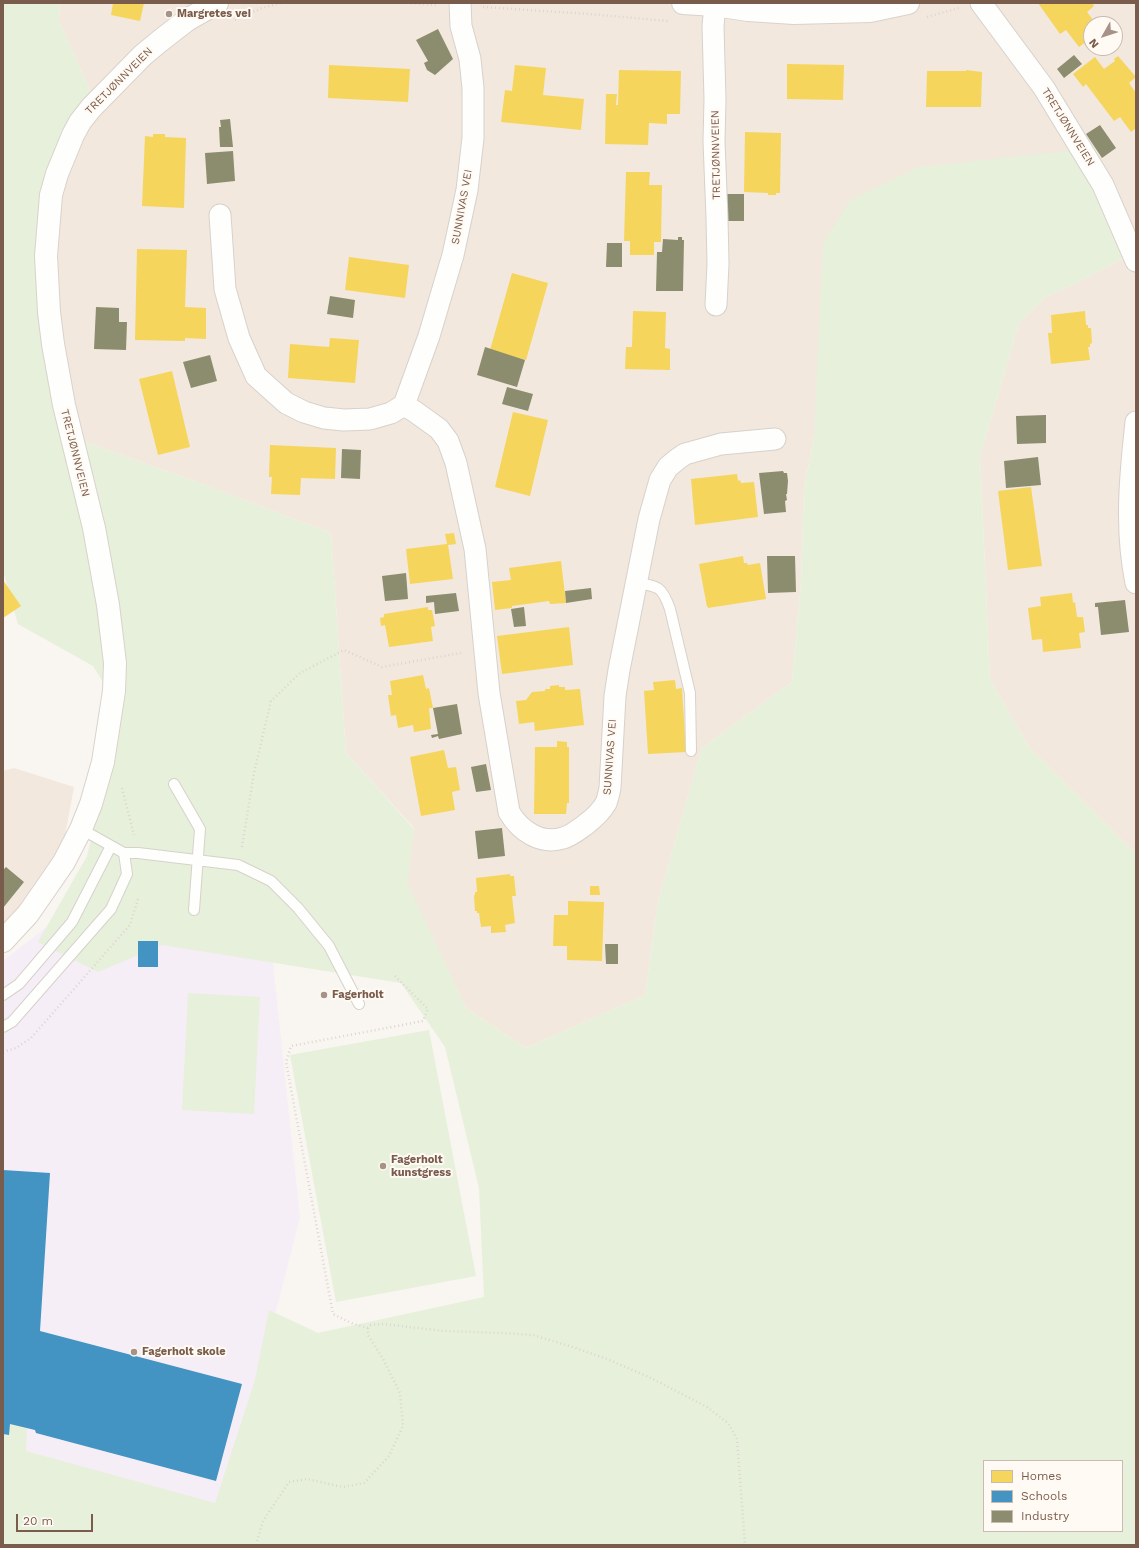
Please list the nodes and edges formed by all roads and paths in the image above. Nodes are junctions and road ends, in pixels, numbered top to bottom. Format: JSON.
{"nodes":[{"id":1,"x":217,"y":3,"type":"edge"},
{"id":2,"x":281,"y":3,"type":"edge"},
{"id":3,"x":460,"y":3,"type":"edge"},
{"id":4,"x":683,"y":3,"type":"edge"},
{"id":5,"x":908,"y":3,"type":"edge"},
{"id":6,"x":981,"y":3,"type":"edge"},
{"id":7,"x":714,"y":5,"type":"junction"},
{"id":8,"x":748,"y":7,"type":"edge"},
{"id":9,"x":228,"y":23,"type":"dead end"},
{"id":10,"x":220,"y":216,"type":"dead end"},
{"id":11,"x":1136,"y":261,"type":"edge"},
{"id":12,"x":716,"y":305,"type":"dead end"},
{"id":13,"x":404,"y":405,"type":"junction"},
{"id":14,"x":1136,"y":422,"type":"edge"},
{"id":15,"x":775,"y":439,"type":"dead end"},
{"id":16,"x":636,"y":583,"type":"junction"},
{"id":17,"x":1136,"y":583,"type":"edge"},
{"id":18,"x":484,"y":648,"type":"junction"},
{"id":19,"x":691,"y":751,"type":"dead end"},
{"id":20,"x":174,"y":784,"type":"dead end"},
{"id":21,"x":81,"y":829,"type":"junction"},
{"id":22,"x":111,"y":846,"type":"junction"},
{"id":23,"x":124,"y":853,"type":"junction"},
{"id":24,"x":197,"y":860,"type":"junction"},
{"id":25,"x":238,"y":865,"type":"junction"},
{"id":26,"x":194,"y":910,"type":"dead end"},
{"id":27,"x":3,"y":941,"type":"edge"},
{"id":28,"x":395,"y":976,"type":"dead end"},
{"id":29,"x":3,"y":995,"type":"edge"},
{"id":30,"x":359,"y":1004,"type":"dead end"},
{"id":31,"x":3,"y":1027,"type":"edge"},
{"id":32,"x":368,"y":1328,"type":"junction"},
{"id":33,"x":256,"y":1545,"type":"edge"},
{"id":34,"x":745,"y":1545,"type":"edge"}],
"edges":[{"from":1,"to":21,"type":"street","name":"TRETJØNNVEIEN"},
{"from":2,"to":9,"type":"path"},
{"from":3,"to":13,"type":"street","name":"SUNNIVAS VEI"},
{"from":4,"to":7,"type":"street"},
{"from":5,"to":8,"type":"street"},
{"from":6,"to":11,"type":"street","name":"TRETJØNNVEIEN"},
{"from":7,"to":8,"type":"street"},
{"from":7,"to":12,"type":"street","name":"TRETJØNNVEIEN"},
{"from":10,"to":13,"type":"street"},
{"from":13,"to":18,"type":"street","name":"SUNNIVAS VEI"},
{"from":14,"to":17,"type":"street"},
{"from":15,"to":16,"type":"street","name":"SUNNIVAS VEI"},
{"from":16,"to":18,"type":"street","name":"SUNNIVAS VEI"},
{"from":16,"to":19,"type":"lane"},
{"from":18,"to":25,"type":"path"},
{"from":20,"to":24,"type":"lane"},
{"from":21,"to":22,"type":"lane"},
{"from":21,"to":27,"type":"street","name":"TRETJØNNVEIEN"},
{"from":22,"to":23,"type":"lane"},
{"from":22,"to":29,"type":"lane"},
{"from":23,"to":24,"type":"lane"},
{"from":23,"to":31,"type":"lane"},
{"from":24,"to":25,"type":"lane"},
{"from":24,"to":26,"type":"lane"},
{"from":25,"to":30,"type":"lane"},
{"from":28,"to":32,"type":"path"},
{"from":32,"to":33,"type":"path"},
{"from":32,"to":34,"type":"path"}]}
